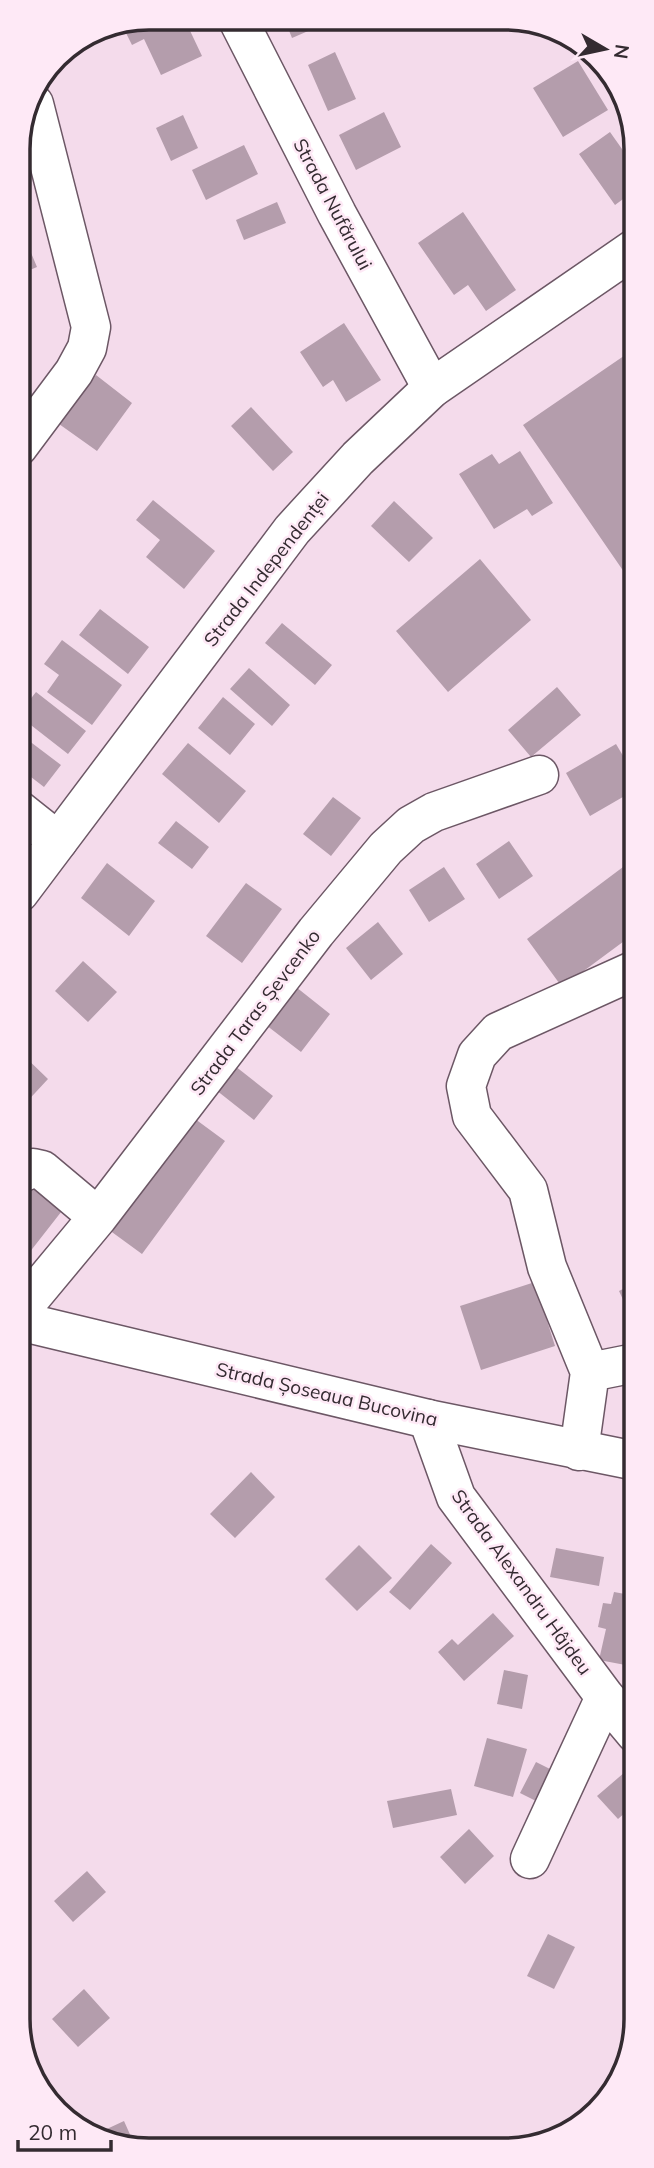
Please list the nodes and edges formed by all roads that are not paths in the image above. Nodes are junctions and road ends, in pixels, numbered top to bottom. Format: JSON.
{"nodes":[{"id":1,"x":243,"y":30,"type":"edge"},
{"id":2,"x":36,"y":112,"type":"edge"},
{"id":3,"x":624,"y":256,"type":"edge"},
{"id":4,"x":432,"y":388,"type":"junction"},
{"id":5,"x":30,"y":431,"type":"edge"},
{"id":6,"x":539,"y":775,"type":"dead end"},
{"id":7,"x":30,"y":819,"type":"edge"},
{"id":8,"x":58,"y":841,"type":"junction"},
{"id":9,"x":30,"y":878,"type":"edge"},
{"id":10,"x":624,"y":975,"type":"edge"},
{"id":11,"x":30,"y":1169,"type":"edge"},
{"id":12,"x":98,"y":1217,"type":"junction"},
{"id":13,"x":30,"y":1299,"type":"edge"},
{"id":14,"x":30,"y":1324,"type":"edge"},
{"id":15,"x":624,"y":1365,"type":"edge"},
{"id":16,"x":590,"y":1372,"type":"junction"},
{"id":17,"x":428,"y":1419,"type":"junction"},
{"id":18,"x":579,"y":1451,"type":"junction"},
{"id":19,"x":624,"y":1459,"type":"edge"},
{"id":20,"x":605,"y":1697,"type":"junction"},
{"id":21,"x":624,"y":1720,"type":"edge"},
{"id":22,"x":530,"y":1858,"type":"dead end"}],
"edges":[{"from":1,"to":4,"type":"street","name":"Strada Nufărului"},
{"from":2,"to":5,"type":"street"},
{"from":3,"to":4,"type":"street","name":"Strada Independenței"},
{"from":4,"to":8,"type":"street","name":"Strada Independenței"},
{"from":6,"to":12,"type":"street","name":"Strada Taras Șevcenko"},
{"from":7,"to":8,"type":"street"},
{"from":8,"to":9,"type":"street","name":"Strada Independenței"},
{"from":10,"to":16,"type":"street"},
{"from":11,"to":12,"type":"street"},
{"from":12,"to":13,"type":"street","name":"Strada Taras Șevcenko"},
{"from":14,"to":17,"type":"street","name":"Strada Șoseaua Bucovina"},
{"from":15,"to":16,"type":"street"},
{"from":16,"to":18,"type":"street"},
{"from":17,"to":18,"type":"street","name":"Strada Șoseaua Bucovina"},
{"from":17,"to":20,"type":"street","name":"Strada Alexandru Hâjdeu"},
{"from":18,"to":19,"type":"street","name":"Strada Șoseaua Bucovina"},
{"from":20,"to":21,"type":"street","name":"Strada Alexandru Hâjdeu"},
{"from":20,"to":22,"type":"street"}]}
